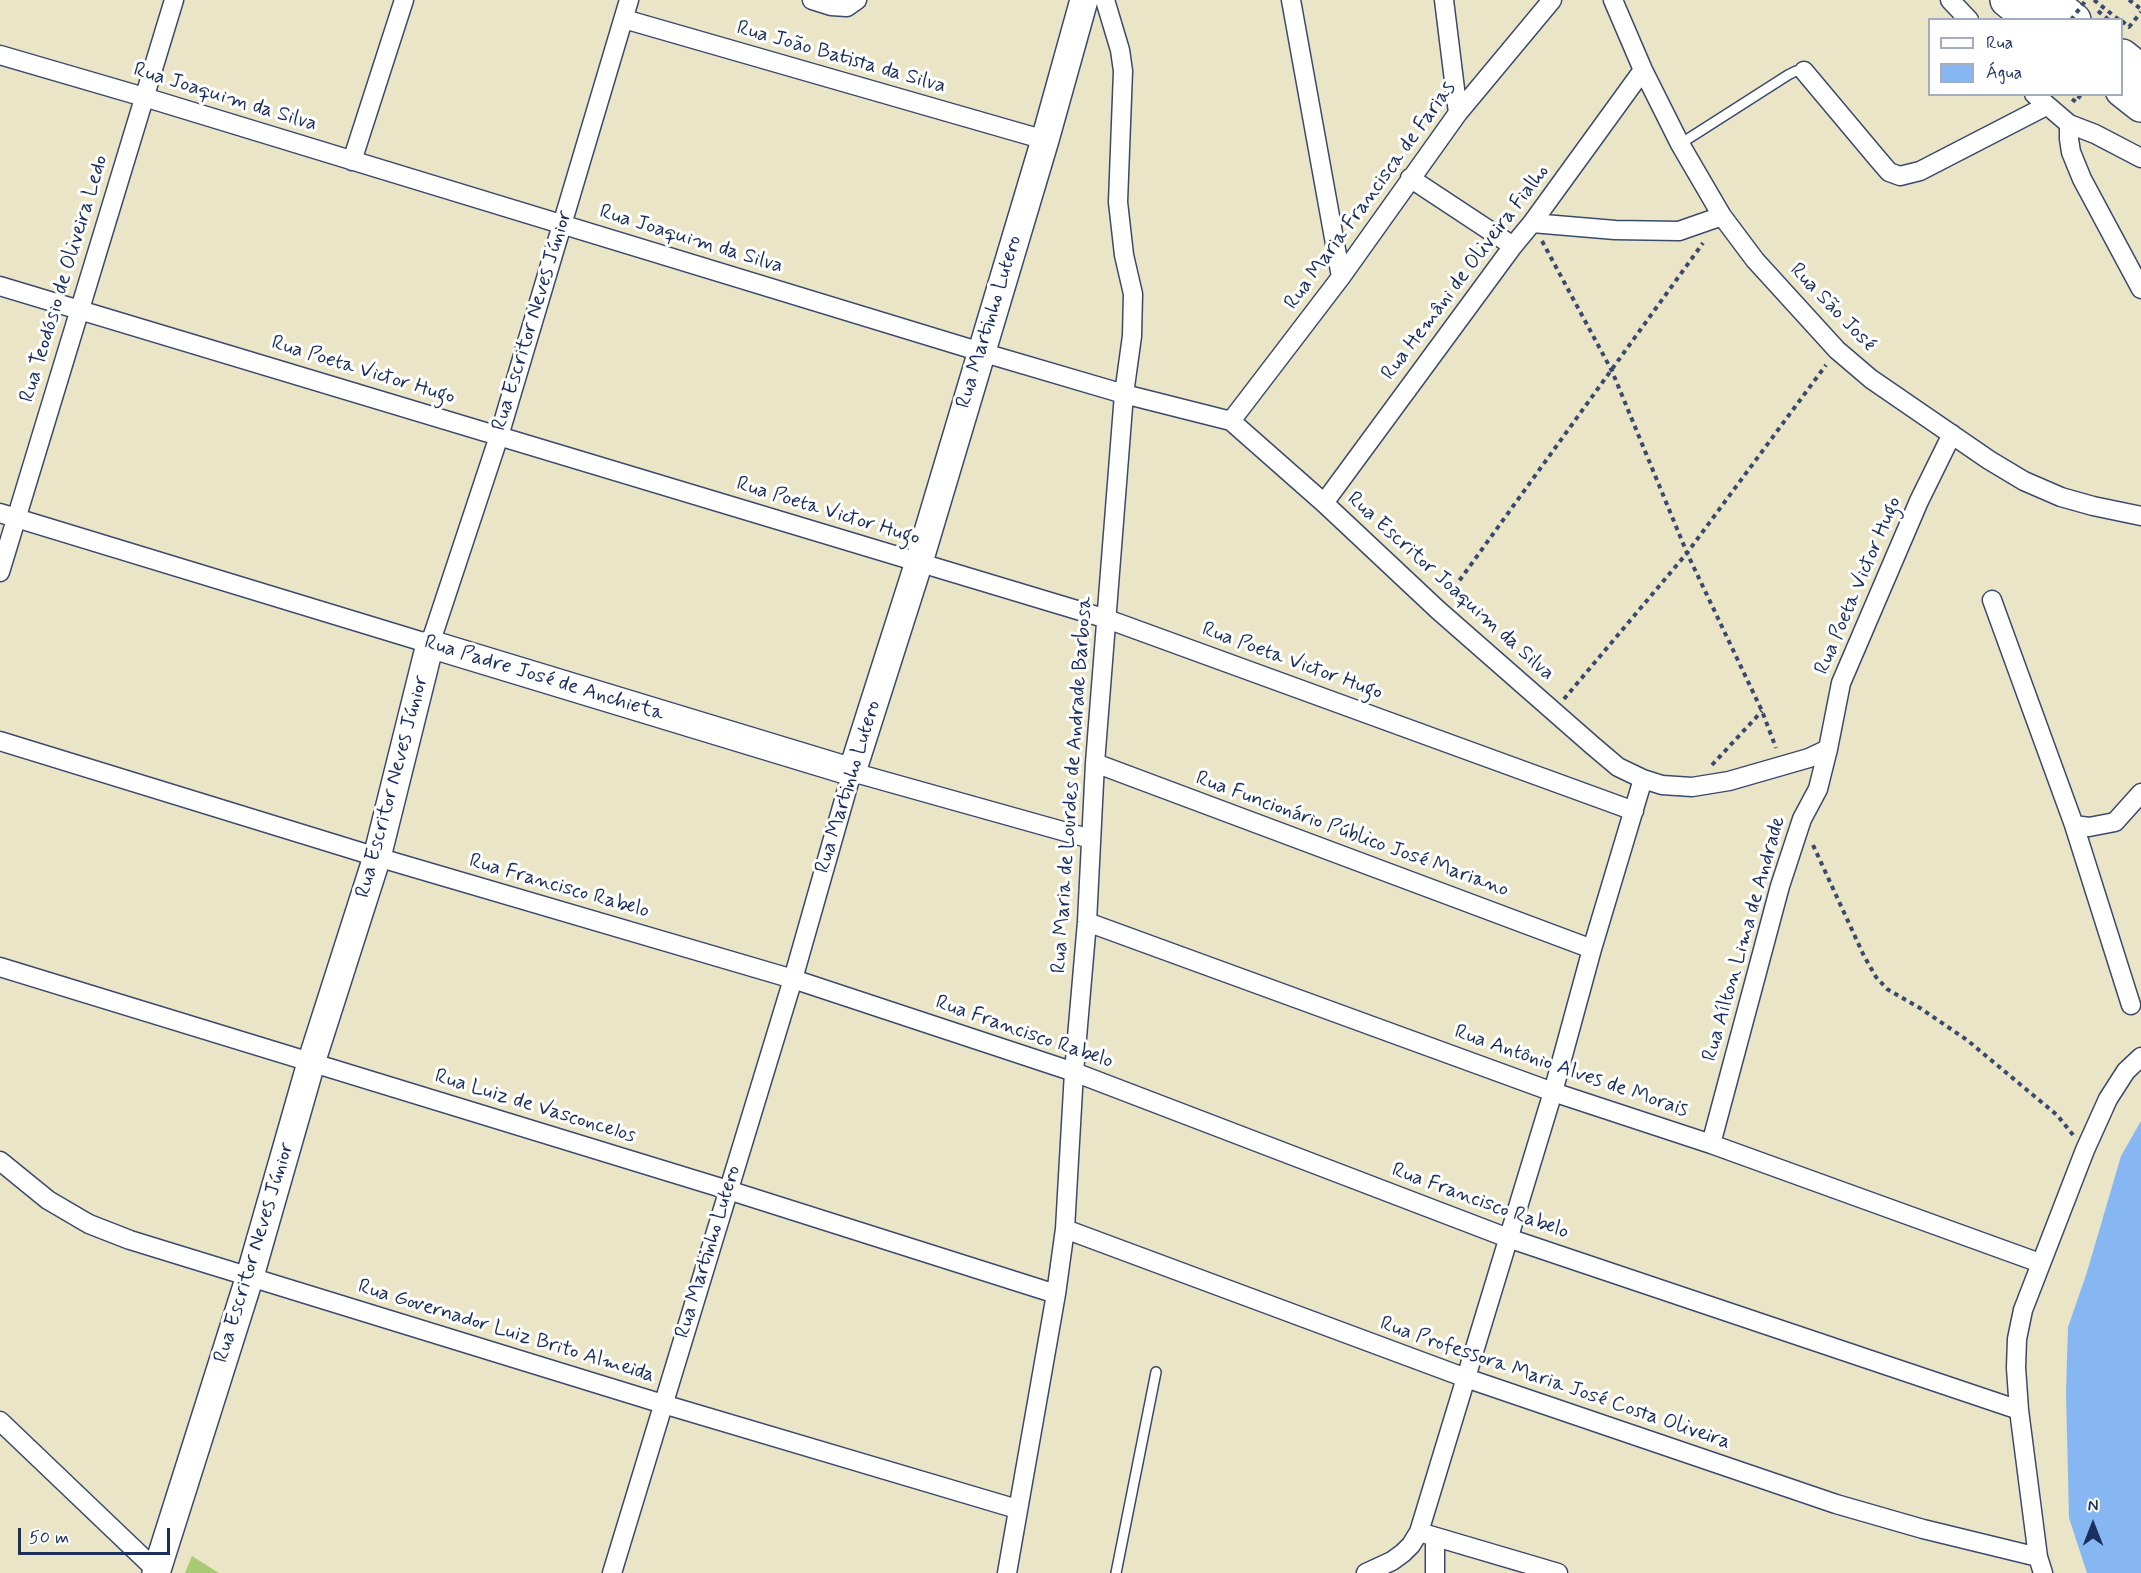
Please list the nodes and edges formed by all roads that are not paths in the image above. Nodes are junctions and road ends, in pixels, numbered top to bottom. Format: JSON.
{"nodes":[{"id":1,"x":174,"y":0,"type":"edge"},
{"id":2,"x":404,"y":0,"type":"edge"},
{"id":3,"x":629,"y":0,"type":"edge"},
{"id":4,"x":812,"y":0,"type":"edge"},
{"id":5,"x":857,"y":0,"type":"edge"},
{"id":6,"x":1084,"y":0,"type":"edge"},
{"id":7,"x":1105,"y":0,"type":"edge"},
{"id":8,"x":1291,"y":0,"type":"edge"},
{"id":9,"x":1444,"y":0,"type":"edge"},
{"id":10,"x":1552,"y":0,"type":"edge"},
{"id":11,"x":1613,"y":0,"type":"edge"},
{"id":12,"x":1950,"y":0,"type":"edge"},
{"id":13,"x":2007,"y":0,"type":"edge"},
{"id":14,"x":2049,"y":0,"type":"edge"},
{"id":15,"x":1967,"y":18,"type":"edge"},
{"id":16,"x":2030,"y":18,"type":"edge"},
{"id":17,"x":2071,"y":18,"type":"edge"},
{"id":18,"x":624,"y":19,"type":"junction"},
{"id":19,"x":0,"y":54,"type":"edge"},
{"id":20,"x":2123,"y":58,"type":"edge"},
{"id":21,"x":1643,"y":70,"type":"junction"},
{"id":22,"x":1804,"y":71,"type":"joint"},
{"id":23,"x":2141,"y":71,"type":"edge"},
{"id":24,"x":2123,"y":92,"type":"edge"},
{"id":25,"x":144,"y":97,"type":"junction"},
{"id":26,"x":2040,"y":100,"type":"edge"},
{"id":27,"x":2141,"y":105,"type":"edge"},
{"id":28,"x":1458,"y":113,"type":"junction"},
{"id":29,"x":2069,"y":124,"type":"junction"},
{"id":30,"x":1045,"y":140,"type":"junction"},
{"id":31,"x":1680,"y":144,"type":"junction"},
{"id":32,"x":2141,"y":158,"type":"edge"},
{"id":33,"x":351,"y":161,"type":"junction"},
{"id":34,"x":1410,"y":178,"type":"junction"},
{"id":35,"x":1722,"y":216,"type":"junction"},
{"id":36,"x":1533,"y":223,"type":"junction"},
{"id":37,"x":562,"y":224,"type":"junction"},
{"id":38,"x":1513,"y":246,"type":"junction"},
{"id":39,"x":1341,"y":277,"type":"junction"},
{"id":40,"x":0,"y":286,"type":"edge"},
{"id":41,"x":2141,"y":289,"type":"edge"},
{"id":42,"x":79,"y":309,"type":"junction"},
{"id":43,"x":981,"y":352,"type":"junction"},
{"id":44,"x":1124,"y":394,"type":"junction"},
{"id":45,"x":1231,"y":421,"type":"junction"},
{"id":46,"x":1952,"y":434,"type":"junction"},
{"id":47,"x":499,"y":436,"type":"junction"},
{"id":48,"x":1324,"y":503,"type":"junction"},
{"id":49,"x":8,"y":515,"type":"edge"},
{"id":50,"x":2141,"y":516,"type":"edge"},
{"id":51,"x":918,"y":562,"type":"junction"},
{"id":52,"x":0,"y":572,"type":"edge"},
{"id":53,"x":1992,"y":600,"type":"dead end"},
{"id":54,"x":1107,"y":619,"type":"junction"},
{"id":55,"x":430,"y":645,"type":"junction"},
{"id":56,"x":0,"y":741,"type":"edge"},
{"id":57,"x":1828,"y":749,"type":"junction"},
{"id":58,"x":1095,"y":763,"type":"junction"},
{"id":59,"x":852,"y":772,"type":"junction"},
{"id":60,"x":1643,"y":779,"type":"junction"},
{"id":61,"x":2141,"y":793,"type":"edge"},
{"id":62,"x":1634,"y":811,"type":"junction"},
{"id":63,"x":2074,"y":825,"type":"junction"},
{"id":64,"x":1091,"y":839,"type":"junction"},
{"id":65,"x":377,"y":857,"type":"junction"},
{"id":66,"x":1087,"y":922,"type":"junction"},
{"id":67,"x":1592,"y":949,"type":"junction"},
{"id":68,"x":0,"y":966,"type":"edge"},
{"id":69,"x":793,"y":979,"type":"junction"},
{"id":70,"x":2131,"y":1005,"type":"dead end"},
{"id":71,"x":2141,"y":1057,"type":"edge"},
{"id":72,"x":311,"y":1063,"type":"junction"},
{"id":73,"x":1074,"y":1072,"type":"junction"},
{"id":74,"x":1553,"y":1092,"type":"junction"},
{"id":75,"x":1711,"y":1144,"type":"junction"},
{"id":76,"x":0,"y":1161,"type":"edge"},
{"id":77,"x":728,"y":1190,"type":"junction"},
{"id":78,"x":1065,"y":1229,"type":"junction"},
{"id":79,"x":1508,"y":1238,"type":"junction"},
{"id":80,"x":2040,"y":1263,"type":"junction"},
{"id":81,"x":250,"y":1276,"type":"junction"},
{"id":82,"x":1056,"y":1294,"type":"junction"},
{"id":83,"x":1155,"y":1372,"type":"dead end"},
{"id":84,"x":1466,"y":1378,"type":"junction"},
{"id":85,"x":663,"y":1404,"type":"junction"},
{"id":86,"x":2019,"y":1410,"type":"junction"},
{"id":87,"x":0,"y":1420,"type":"edge"},
{"id":88,"x":1017,"y":1509,"type":"junction"},
{"id":89,"x":1427,"y":1535,"type":"junction"},
{"id":90,"x":2041,"y":1565,"type":"edge"},
{"id":91,"x":156,"y":1572,"type":"edge"},
{"id":92,"x":612,"y":1573,"type":"edge"},
{"id":93,"x":1007,"y":1573,"type":"edge"},
{"id":94,"x":1116,"y":1573,"type":"edge"},
{"id":95,"x":1366,"y":1573,"type":"edge"},
{"id":96,"x":1435,"y":1573,"type":"edge"},
{"id":97,"x":1558,"y":1573,"type":"edge"}],
"edges":[{"from":1,"to":25,"type":"street","name":"Rua Teodósio de Oliveira Ledo"},
{"from":2,"to":33,"type":"street"},
{"from":3,"to":18,"type":"street","name":"Rua Escritor Neves Júnior"},
{"from":4,"to":5,"type":"street"},
{"from":6,"to":30,"type":"street","name":"Rua Martinho Lutero"},
{"from":7,"to":44,"type":"street","name":"Rua Maria de Lourdes de Andrade Barbosa"},
{"from":8,"to":39,"type":"street"},
{"from":9,"to":28,"type":"street"},
{"from":10,"to":28,"type":"street","name":"Rua Maria Francisca de Farias"},
{"from":11,"to":21,"type":"street","name":"Rua São José"},
{"from":12,"to":15,"type":"street"},
{"from":13,"to":16,"type":"highway"},
{"from":14,"to":17,"type":"highway"},
{"from":18,"to":30,"type":"street","name":"Rua João Batista da Silva"},
{"from":18,"to":37,"type":"street","name":"Rua Escritor Neves Júnior"},
{"from":19,"to":25,"type":"street","name":"Rua Joaquim da Silva"},
{"from":20,"to":23,"type":"highway"},
{"from":21,"to":31,"type":"street","name":"Rua São José"},
{"from":21,"to":36,"type":"street","name":"Rua Hemâni de Oliveira Fialho"},
{"from":22,"to":26,"type":"street"},
{"from":22,"to":31,"type":"lane"},
{"from":24,"to":27,"type":"highway"},
{"from":25,"to":33,"type":"street","name":"Rua Joaquim da Silva"},
{"from":25,"to":42,"type":"street","name":"Rua Teodósio de Oliveira Ledo"},
{"from":26,"to":29,"type":"street"},
{"from":28,"to":34,"type":"street","name":"Rua Maria Francisca de Farias"},
{"from":29,"to":32,"type":"street"},
{"from":29,"to":41,"type":"street"},
{"from":30,"to":43,"type":"street","name":"Rua Martinho Lutero"},
{"from":31,"to":35,"type":"street","name":"Rua São José"},
{"from":33,"to":37,"type":"street","name":"Rua Joaquim da Silva"},
{"from":34,"to":38,"type":"street"},
{"from":34,"to":39,"type":"street","name":"Rua Maria Francisca de Farias"},
{"from":35,"to":36,"type":"street"},
{"from":35,"to":46,"type":"street","name":"Rua São José"},
{"from":36,"to":38,"type":"street","name":"Rua Hemâni de Oliveira Fialho"},
{"from":37,"to":43,"type":"street","name":"Rua Joaquim da Silva"},
{"from":37,"to":47,"type":"street","name":"Rua Escritor Neves Júnior"},
{"from":38,"to":48,"type":"street","name":"Rua Hemâni de Oliveira Fialho"},
{"from":39,"to":45,"type":"street","name":"Rua Maria Francisca de Farias"},
{"from":40,"to":42,"type":"street","name":"Rua Poeta Victor Hugo"},
{"from":42,"to":47,"type":"street","name":"Rua Poeta Victor Hugo"},
{"from":42,"to":49,"type":"street","name":"Rua Teodósio de Oliveira Ledo"},
{"from":43,"to":44,"type":"street","name":"Rua Joaquim da Silva"},
{"from":43,"to":51,"type":"street","name":"Rua Martinho Lutero"},
{"from":44,"to":45,"type":"street","name":"Rua Joaquim da Silva"},
{"from":44,"to":54,"type":"street","name":"Rua Maria de Lourdes de Andrade Barbosa"},
{"from":45,"to":48,"type":"street","name":"Rua Escritor Joaquim da Silva"},
{"from":46,"to":50,"type":"street","name":"Rua São José"},
{"from":46,"to":57,"type":"street","name":"Rua Poeta Victor Hugo"},
{"from":47,"to":51,"type":"street","name":"Rua Poeta Victor Hugo"},
{"from":47,"to":55,"type":"street","name":"Rua Escritor Neves Júnior"},
{"from":48,"to":60,"type":"street","name":"Rua Escritor Joaquim da Silva"},
{"from":49,"to":52,"type":"street","name":"Rua Teodósio de Oliveira Ledo"},
{"from":49,"to":55,"type":"street","name":"Rua Padre José de Anchieta"},
{"from":51,"to":54,"type":"street","name":"Rua Poeta Victor Hugo"},
{"from":51,"to":59,"type":"street","name":"Rua Martinho Lutero"},
{"from":53,"to":63,"type":"street"},
{"from":54,"to":58,"type":"street","name":"Rua Maria de Lourdes de Andrade Barbosa"},
{"from":54,"to":62,"type":"street","name":"Rua Poeta Victor Hugo"},
{"from":55,"to":59,"type":"street","name":"Rua Padre José de Anchieta"},
{"from":55,"to":65,"type":"street","name":"Rua Escritor Neves Júnior"},
{"from":56,"to":65,"type":"street","name":"Rua Francisco Rabelo"},
{"from":57,"to":60,"type":"street"},
{"from":57,"to":75,"type":"street","name":"Rua Aílton Lima de Andrade"},
{"from":58,"to":64,"type":"street","name":"Rua Maria de Lourdes de Andrade Barbosa"},
{"from":58,"to":67,"type":"street","name":"Rua Funcionário Público José Mariano"},
{"from":59,"to":64,"type":"street","name":"Rua Padre José de Anchieta"},
{"from":59,"to":69,"type":"street","name":"Rua Martinho Lutero"},
{"from":60,"to":62,"type":"street"},
{"from":61,"to":63,"type":"street"},
{"from":62,"to":67,"type":"street"},
{"from":63,"to":70,"type":"street"},
{"from":64,"to":66,"type":"street","name":"Rua Maria de Lourdes de Andrade Barbosa"},
{"from":65,"to":69,"type":"street","name":"Rua Francisco Rabelo"},
{"from":65,"to":72,"type":"street","name":"Rua Escritor Neves Júnior"},
{"from":66,"to":73,"type":"street","name":"Rua Maria de Lourdes de Andrade Barbosa"},
{"from":66,"to":74,"type":"street","name":"Rua Antônio Alves de Morais"},
{"from":67,"to":74,"type":"street"},
{"from":68,"to":72,"type":"street","name":"Rua Luiz de Vasconcelos"},
{"from":69,"to":73,"type":"street","name":"Rua Francisco Rabelo"},
{"from":69,"to":77,"type":"street","name":"Rua Martinho Lutero"},
{"from":71,"to":80,"type":"street"},
{"from":72,"to":77,"type":"street","name":"Rua Luiz de Vasconcelos"},
{"from":72,"to":81,"type":"street","name":"Rua Escritor Neves Júnior"},
{"from":73,"to":78,"type":"street","name":"Rua Maria de Lourdes de Andrade Barbosa"},
{"from":73,"to":79,"type":"street","name":"Rua Francisco Rabelo"},
{"from":74,"to":75,"type":"street","name":"Rua Antônio Alves de Morais"},
{"from":74,"to":79,"type":"street"},
{"from":75,"to":80,"type":"street","name":"Rua Antônio Alves de Morais"},
{"from":76,"to":81,"type":"street","name":"Rua Governador Luiz Brito Almeida"},
{"from":77,"to":82,"type":"street","name":"Rua Luiz de Vasconcelos"},
{"from":77,"to":85,"type":"street","name":"Rua Martinho Lutero"},
{"from":78,"to":82,"type":"street","name":"Rua Maria de Lourdes de Andrade Barbosa"},
{"from":78,"to":84,"type":"street","name":"Rua Professora Maria José Costa Oliveira"},
{"from":79,"to":84,"type":"street"},
{"from":79,"to":86,"type":"street","name":"Rua Francisco Rabelo"},
{"from":80,"to":86,"type":"street"},
{"from":81,"to":85,"type":"street","name":"Rua Governador Luiz Brito Almeida"},
{"from":81,"to":91,"type":"street","name":"Rua Escritor Neves Júnior"},
{"from":82,"to":88,"type":"street","name":"Rua Maria de Lourdes de Andrade Barbosa"},
{"from":83,"to":94,"type":"lane"},
{"from":84,"to":89,"type":"street"},
{"from":84,"to":90,"type":"street","name":"Rua Professora Maria José Costa Oliveira"},
{"from":85,"to":88,"type":"street","name":"Rua Governador Luiz Brito Almeida"},
{"from":85,"to":92,"type":"street","name":"Rua Martinho Lutero"},
{"from":86,"to":90,"type":"street"},
{"from":87,"to":91,"type":"street"},
{"from":88,"to":93,"type":"street","name":"Rua Maria de Lourdes de Andrade Barbosa"},
{"from":89,"to":95,"type":"street"},
{"from":89,"to":96,"type":"street"},
{"from":89,"to":97,"type":"street"}]}
